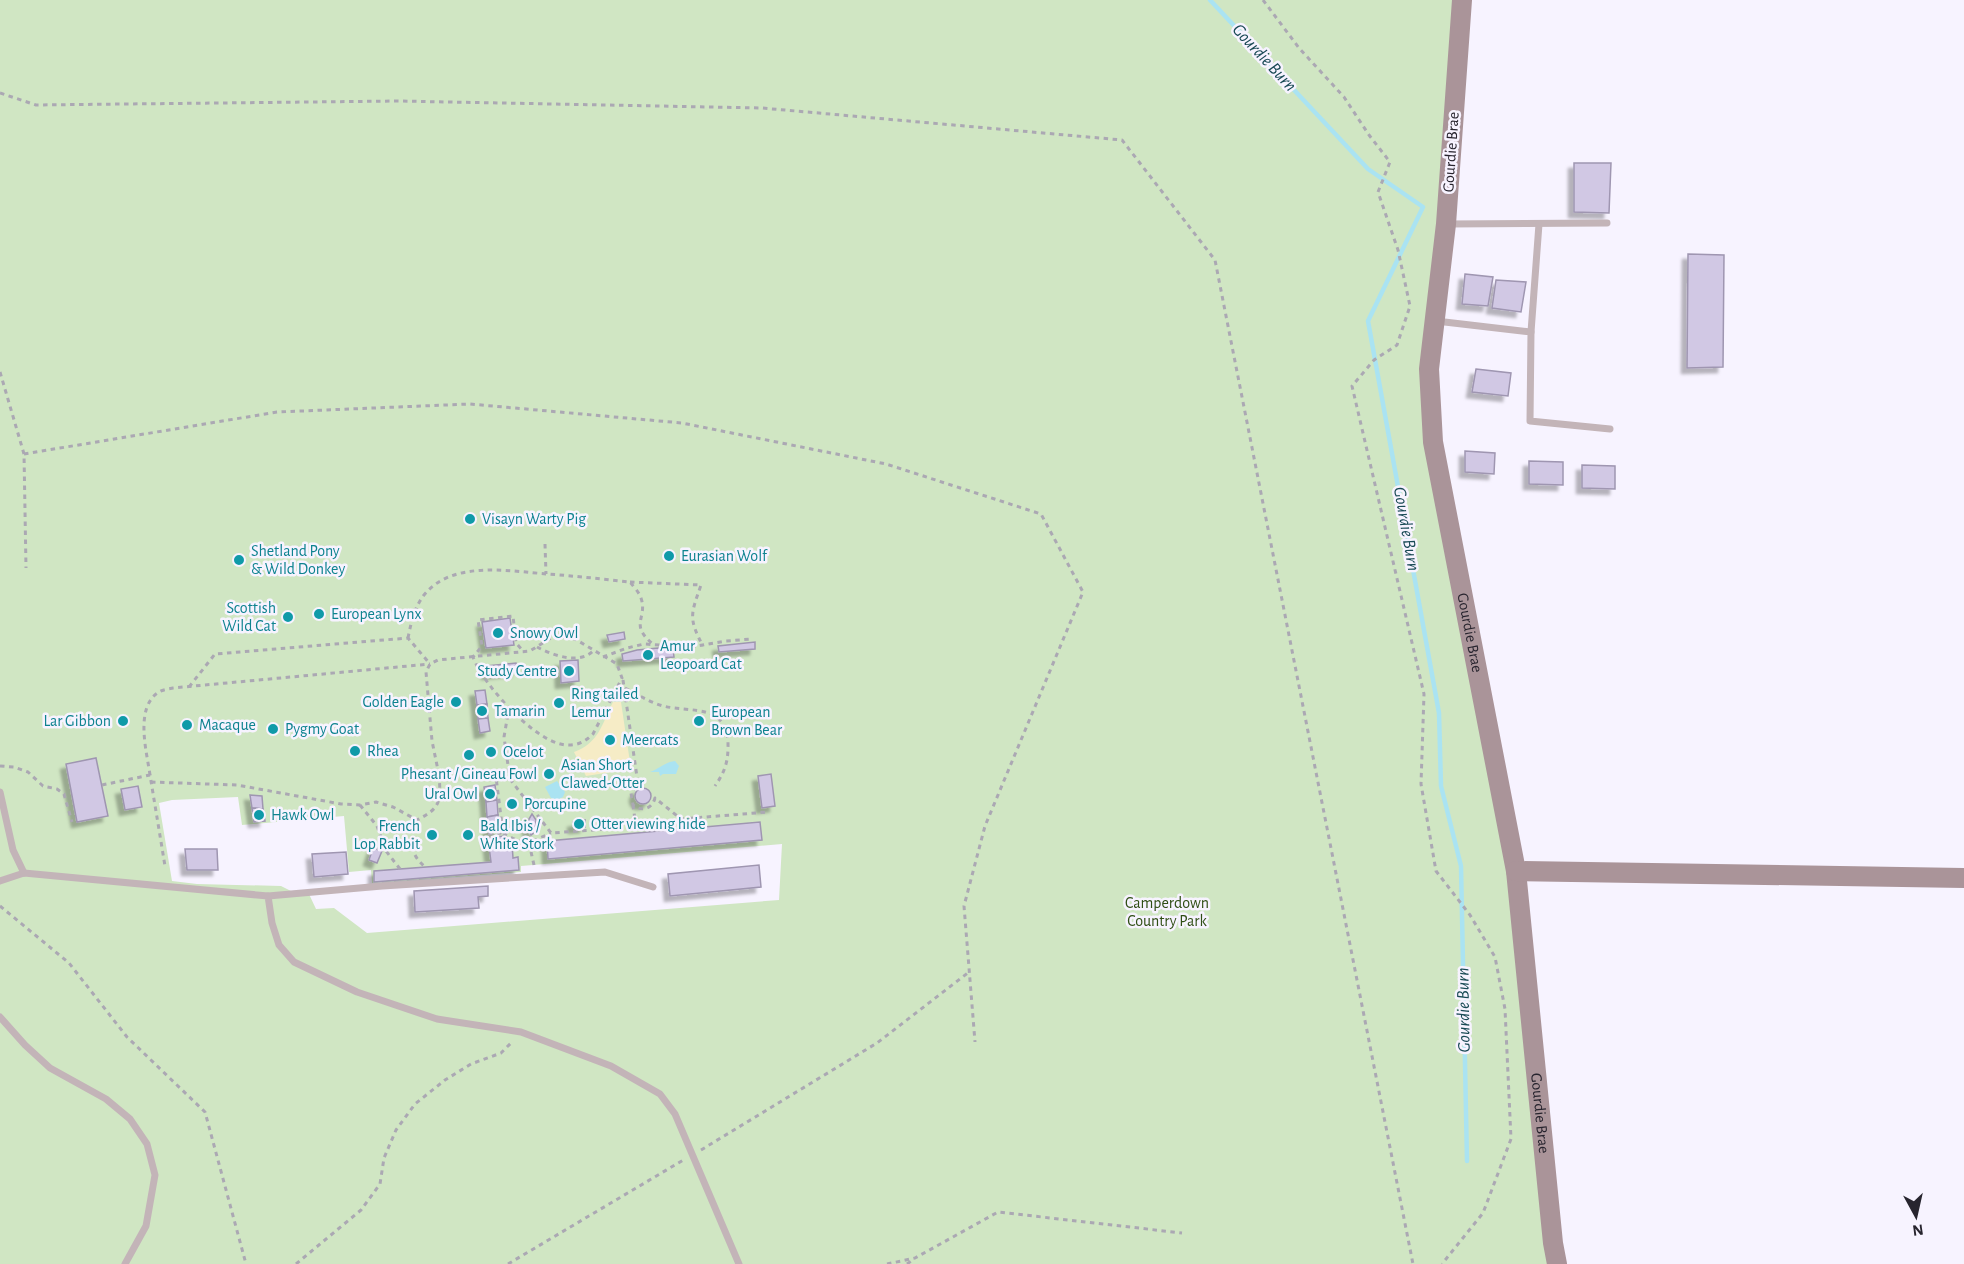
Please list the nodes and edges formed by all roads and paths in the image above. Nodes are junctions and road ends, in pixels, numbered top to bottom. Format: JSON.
{"nodes":[{"id":1,"x":1263,"y":0,"type":"edge"},
{"id":2,"x":1462,"y":0,"type":"edge"},
{"id":3,"x":0,"y":93,"type":"edge"},
{"id":4,"x":1607,"y":223,"type":"dead end"},
{"id":5,"x":1446,"y":224,"type":"junction"},
{"id":6,"x":1539,"y":224,"type":"junction"},
{"id":7,"x":1436,"y":321,"type":"junction"},
{"id":8,"x":1531,"y":332,"type":"junction"},
{"id":9,"x":0,"y":372,"type":"edge"},
{"id":10,"x":1610,"y":429,"type":"dead end"},
{"id":11,"x":24,"y":454,"type":"junction"},
{"id":12,"x":545,"y":544,"type":"dead end"},
{"id":13,"x":26,"y":568,"type":"dead end"},
{"id":14,"x":546,"y":574,"type":"junction"},
{"id":15,"x":630,"y":582,"type":"junction"},
{"id":16,"x":408,"y":638,"type":"junction"},
{"id":17,"x":752,"y":639,"type":"dead end"},
{"id":18,"x":654,"y":645,"type":"junction"},
{"id":19,"x":703,"y":646,"type":"junction"},
{"id":20,"x":537,"y":647,"type":"junction"},
{"id":21,"x":593,"y":651,"type":"junction"},
{"id":22,"x":524,"y":652,"type":"junction"},
{"id":23,"x":472,"y":657,"type":"junction"},
{"id":24,"x":603,"y":657,"type":"junction"},
{"id":25,"x":430,"y":664,"type":"junction"},
{"id":26,"x":622,"y":678,"type":"junction"},
{"id":27,"x":189,"y":687,"type":"junction"},
{"id":28,"x":625,"y":688,"type":"junction"},
{"id":29,"x":509,"y":708,"type":"junction"},
{"id":30,"x":0,"y":766,"type":"edge"},
{"id":31,"x":150,"y":775,"type":"junction"},
{"id":32,"x":439,"y":775,"type":"junction"},
{"id":33,"x":496,"y":777,"type":"junction"},
{"id":34,"x":510,"y":779,"type":"junction"},
{"id":35,"x":151,"y":783,"type":"junction"},
{"id":36,"x":102,"y":785,"type":"dead end"},
{"id":37,"x":715,"y":786,"type":"dead end"},
{"id":38,"x":0,"y":792,"type":"edge"},
{"id":39,"x":73,"y":801,"type":"dead end"},
{"id":40,"x":66,"y":802,"type":"junction"},
{"id":41,"x":360,"y":805,"type":"junction"},
{"id":42,"x":633,"y":805,"type":"junction"},
{"id":43,"x":768,"y":812,"type":"dead end"},
{"id":44,"x":417,"y":820,"type":"junction"},
{"id":45,"x":72,"y":822,"type":"dead end"},
{"id":46,"x":503,"y":833,"type":"junction"},
{"id":47,"x":551,"y":833,"type":"junction"},
{"id":48,"x":488,"y":834,"type":"dead end"},
{"id":49,"x":382,"y":841,"type":"junction"},
{"id":50,"x":530,"y":843,"type":"junction"},
{"id":51,"x":378,"y":850,"type":"dead end"},
{"id":52,"x":165,"y":866,"type":"dead end"},
{"id":53,"x":425,"y":867,"type":"dead end"},
{"id":54,"x":400,"y":869,"type":"dead end"},
{"id":55,"x":1516,"y":871,"type":"junction"},
{"id":56,"x":24,"y":873,"type":"junction"},
{"id":57,"x":536,"y":874,"type":"dead end"},
{"id":58,"x":1964,"y":879,"type":"edge"},
{"id":59,"x":0,"y":881,"type":"edge"},
{"id":60,"x":653,"y":887,"type":"dead end"},
{"id":61,"x":268,"y":896,"type":"junction"},
{"id":62,"x":0,"y":906,"type":"edge"},
{"id":63,"x":969,"y":972,"type":"junction"},
{"id":64,"x":0,"y":1017,"type":"edge"},
{"id":65,"x":521,"y":1032,"type":"junction"},
{"id":66,"x":975,"y":1042,"type":"dead end"},
{"id":67,"x":877,"y":1043,"type":"dead end"},
{"id":68,"x":1182,"y":1233,"type":"dead end"},
{"id":69,"x":915,"y":1258,"type":"junction"},
{"id":70,"x":126,"y":1264,"type":"edge"},
{"id":71,"x":246,"y":1264,"type":"edge"},
{"id":72,"x":296,"y":1264,"type":"edge"},
{"id":73,"x":740,"y":1264,"type":"edge"},
{"id":74,"x":887,"y":1264,"type":"edge"},
{"id":75,"x":908,"y":1264,"type":"edge"},
{"id":76,"x":1413,"y":1264,"type":"edge"},
{"id":77,"x":1442,"y":1264,"type":"edge"},
{"id":78,"x":1557,"y":1264,"type":"edge"}],
"edges":[{"from":1,"to":77,"type":"path"},
{"from":2,"to":5,"type":"street","name":"Gourdie Brae"},
{"from":3,"to":76,"type":"path"},
{"from":4,"to":6,"type":"lane"},
{"from":5,"to":6,"type":"lane"},
{"from":5,"to":7,"type":"street","name":"Gourdie Brae"},
{"from":6,"to":8,"type":"lane"},
{"from":7,"to":8,"type":"lane"},
{"from":7,"to":55,"type":"street","name":"Gourdie Brae"},
{"from":8,"to":10,"type":"lane"},
{"from":9,"to":11,"type":"path"},
{"from":11,"to":13,"type":"path"},
{"from":11,"to":63,"type":"path"},
{"from":12,"to":14,"type":"path"},
{"from":14,"to":15,"type":"path"},
{"from":14,"to":16,"type":"path"},
{"from":15,"to":18,"type":"path"},
{"from":15,"to":19,"type":"path"},
{"from":16,"to":25,"type":"path"},
{"from":16,"to":27,"type":"path"},
{"from":17,"to":19,"type":"path"},
{"from":18,"to":19,"type":"path"},
{"from":18,"to":24,"type":"path"},
{"from":20,"to":21,"type":"path"},
{"from":20,"to":21,"type":"path"},
{"from":20,"to":22,"type":"path"},
{"from":21,"to":24,"type":"path"},
{"from":22,"to":23,"type":"path"},
{"from":22,"to":23,"type":"path"},
{"from":23,"to":25,"type":"path"},
{"from":23,"to":29,"type":"path"},
{"from":24,"to":26,"type":"path"},
{"from":25,"to":27,"type":"path"},
{"from":25,"to":32,"type":"path"},
{"from":26,"to":28,"type":"path"},
{"from":26,"to":29,"type":"path"},
{"from":27,"to":31,"type":"path"},
{"from":28,"to":37,"type":"path"},
{"from":28,"to":42,"type":"path"},
{"from":29,"to":34,"type":"path"},
{"from":30,"to":40,"type":"path"},
{"from":31,"to":35,"type":"path"},
{"from":31,"to":36,"type":"path"},
{"from":32,"to":33,"type":"path"},
{"from":32,"to":44,"type":"path"},
{"from":33,"to":34,"type":"path"},
{"from":33,"to":46,"type":"path"},
{"from":34,"to":47,"type":"path"},
{"from":35,"to":41,"type":"path"},
{"from":35,"to":52,"type":"path"},
{"from":38,"to":56,"type":"lane"},
{"from":39,"to":40,"type":"path"},
{"from":40,"to":45,"type":"path"},
{"from":41,"to":44,"type":"path"},
{"from":41,"to":49,"type":"path"},
{"from":42,"to":43,"type":"path"},
{"from":42,"to":47,"type":"path"},
{"from":44,"to":53,"type":"path"},
{"from":46,"to":48,"type":"path"},
{"from":46,"to":50,"type":"path"},
{"from":47,"to":50,"type":"path"},
{"from":49,"to":51,"type":"path"},
{"from":49,"to":54,"type":"path"},
{"from":50,"to":57,"type":"path"},
{"from":55,"to":58,"type":"street"},
{"from":55,"to":78,"type":"street","name":"Gourdie Brae"},
{"from":56,"to":59,"type":"lane"},
{"from":56,"to":61,"type":"lane"},
{"from":60,"to":61,"type":"lane"},
{"from":61,"to":65,"type":"lane"},
{"from":62,"to":71,"type":"path"},
{"from":63,"to":66,"type":"path"},
{"from":63,"to":67,"type":"path"},
{"from":64,"to":70,"type":"lane"},
{"from":65,"to":72,"type":"path"},
{"from":65,"to":73,"type":"lane"},
{"from":68,"to":69,"type":"path"},
{"from":69,"to":74,"type":"path"},
{"from":69,"to":75,"type":"path"}]}
